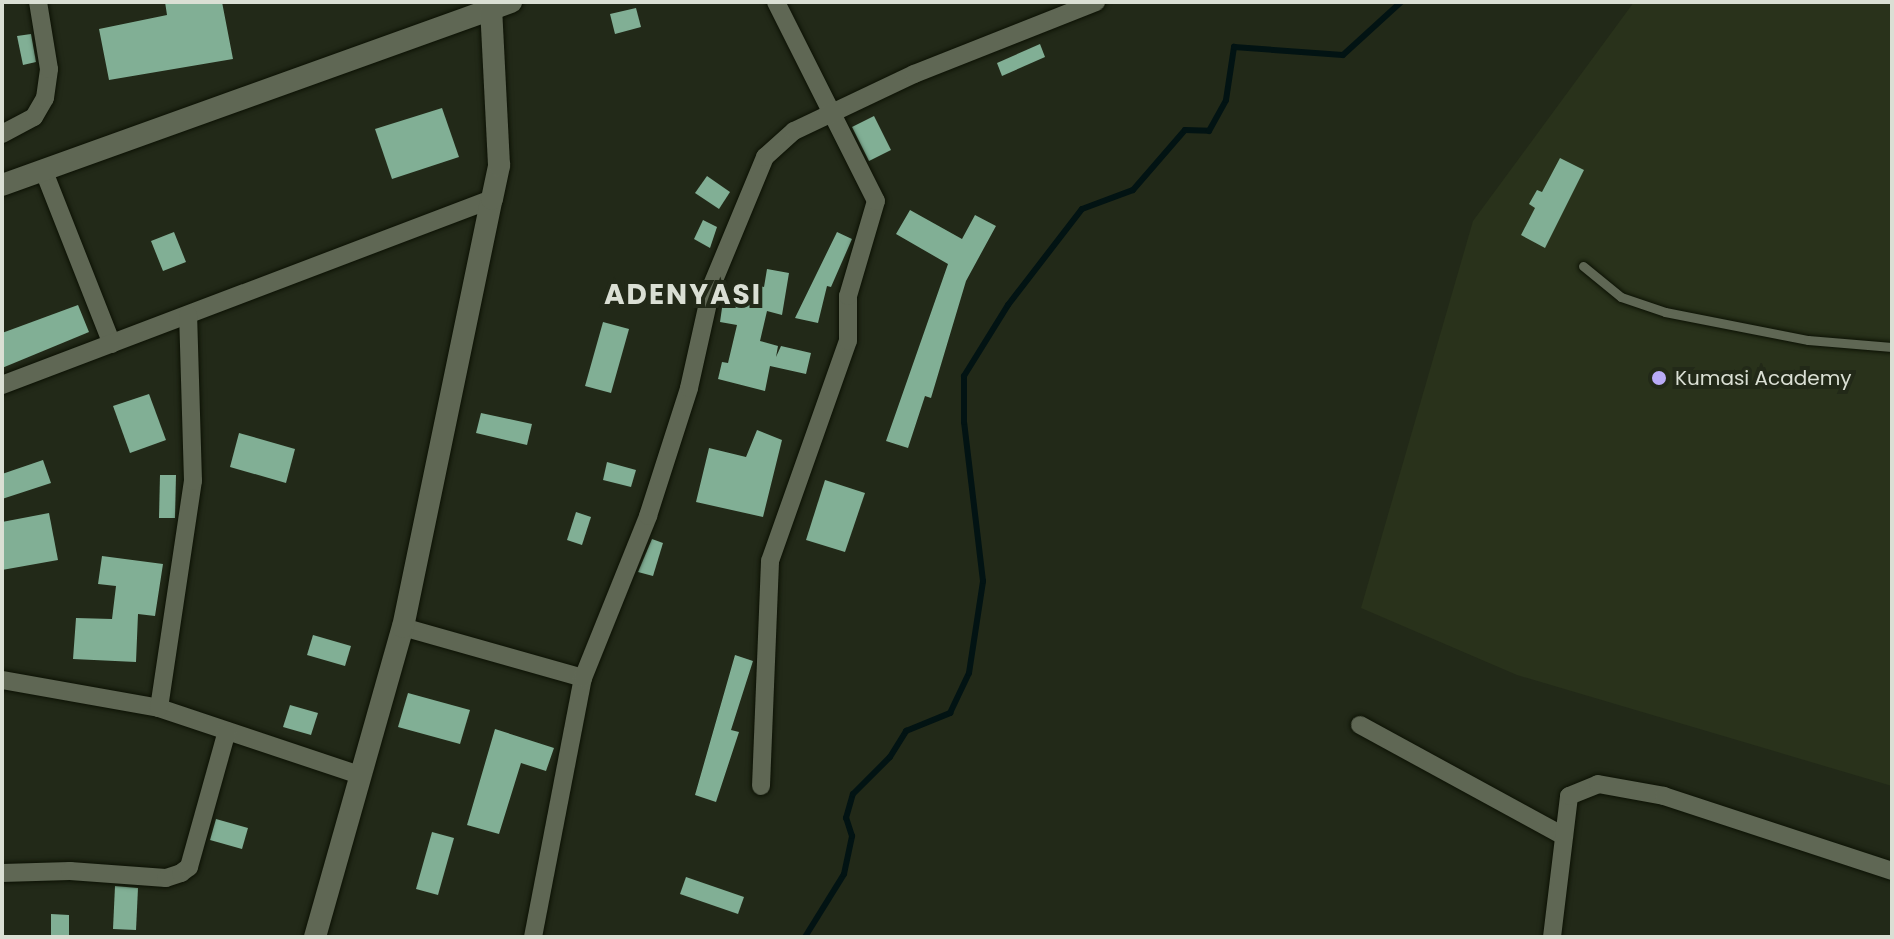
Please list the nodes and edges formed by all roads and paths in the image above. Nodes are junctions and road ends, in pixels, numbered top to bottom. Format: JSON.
{"nodes":[{"id":1,"x":38,"y":2,"type":"edge"},
{"id":2,"x":776,"y":2,"type":"edge"},
{"id":3,"x":1096,"y":2,"type":"edge"},
{"id":4,"x":497,"y":4,"type":"edge"},
{"id":5,"x":831,"y":113,"type":"junction"},
{"id":6,"x":2,"y":134,"type":"edge"},
{"id":7,"x":43,"y":169,"type":"junction"},
{"id":8,"x":2,"y":185,"type":"edge"},
{"id":9,"x":492,"y":199,"type":"junction"},
{"id":10,"x":1583,"y":266,"type":"dead end"},
{"id":11,"x":188,"y":315,"type":"junction"},
{"id":12,"x":112,"y":344,"type":"junction"},
{"id":13,"x":1892,"y":347,"type":"edge"},
{"id":14,"x":2,"y":385,"type":"edge"},
{"id":15,"x":403,"y":627,"type":"junction"},
{"id":16,"x":583,"y":678,"type":"junction"},
{"id":17,"x":2,"y":680,"type":"edge"},
{"id":18,"x":159,"y":708,"type":"junction"},
{"id":19,"x":1360,"y":725,"type":"dead end"},
{"id":20,"x":227,"y":731,"type":"junction"},
{"id":21,"x":359,"y":775,"type":"junction"},
{"id":22,"x":761,"y":786,"type":"dead end"},
{"id":23,"x":1564,"y":836,"type":"junction"},
{"id":24,"x":1892,"y":871,"type":"edge"},
{"id":25,"x":2,"y":873,"type":"edge"},
{"id":26,"x":315,"y":937,"type":"edge"},
{"id":27,"x":533,"y":937,"type":"edge"},
{"id":28,"x":1552,"y":937,"type":"edge"}],
"edges":[{"from":1,"to":6,"type":"street"},
{"from":2,"to":5,"type":"street"},
{"from":3,"to":5,"type":"street"},
{"from":4,"to":7,"type":"street"},
{"from":4,"to":9,"type":"street"},
{"from":5,"to":16,"type":"street"},
{"from":5,"to":22,"type":"street"},
{"from":7,"to":8,"type":"street"},
{"from":7,"to":12,"type":"street"},
{"from":9,"to":11,"type":"street"},
{"from":9,"to":15,"type":"street"},
{"from":10,"to":13,"type":"lane"},
{"from":11,"to":12,"type":"street"},
{"from":11,"to":18,"type":"street"},
{"from":12,"to":14,"type":"street"},
{"from":15,"to":16,"type":"street"},
{"from":15,"to":21,"type":"street"},
{"from":16,"to":27,"type":"street"},
{"from":17,"to":18,"type":"street"},
{"from":18,"to":20,"type":"street"},
{"from":19,"to":23,"type":"street"},
{"from":20,"to":21,"type":"street"},
{"from":20,"to":25,"type":"street"},
{"from":21,"to":26,"type":"street"},
{"from":23,"to":24,"type":"street"},
{"from":23,"to":28,"type":"street"}]}
